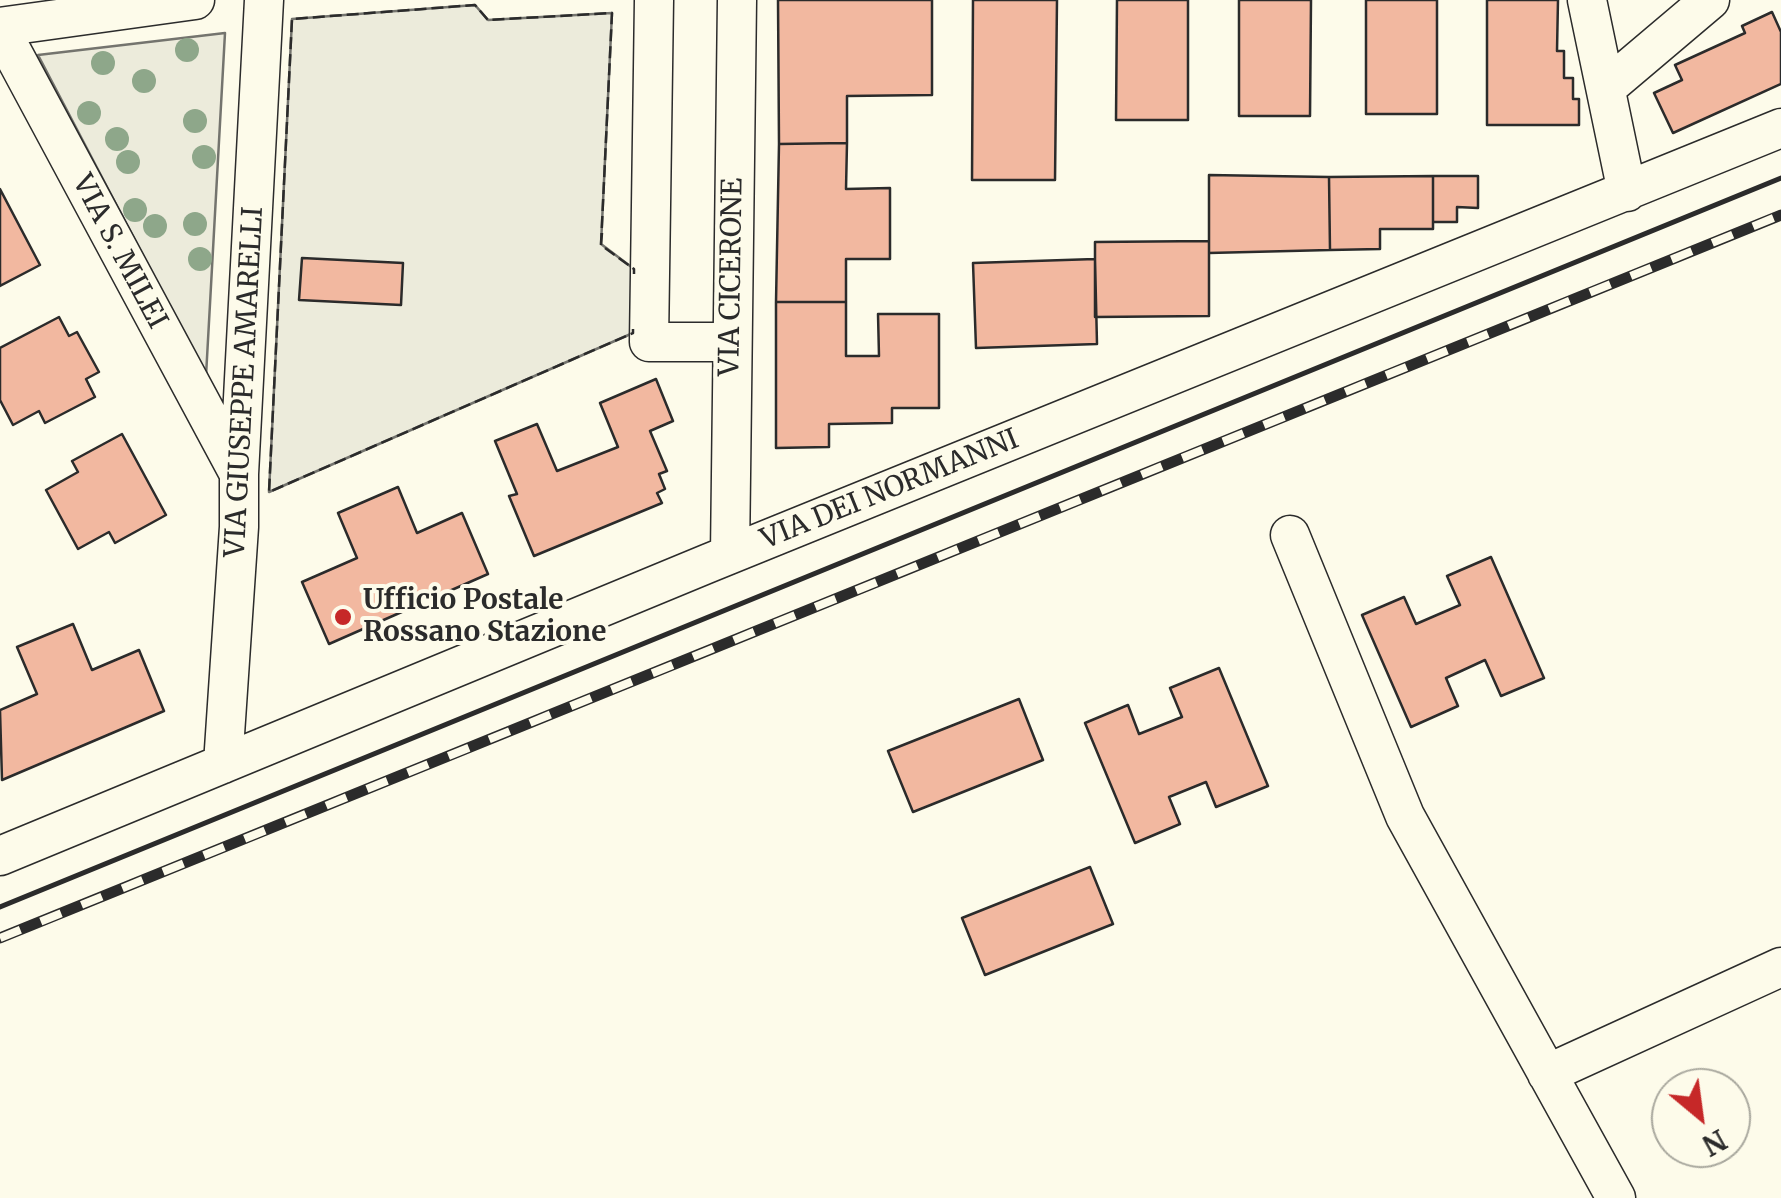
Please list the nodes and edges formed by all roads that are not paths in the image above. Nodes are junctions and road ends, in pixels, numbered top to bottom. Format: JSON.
{"nodes":[{"id":1,"x":195,"y":0,"type":"edge"},
{"id":2,"x":264,"y":0,"type":"edge"},
{"id":3,"x":654,"y":0,"type":"edge"},
{"id":4,"x":737,"y":0,"type":"edge"},
{"id":5,"x":1587,"y":0,"type":"edge"},
{"id":6,"x":1710,"y":0,"type":"edge"},
{"id":7,"x":0,"y":28,"type":"edge"},
{"id":8,"x":1606,"y":88,"type":"junction"},
{"id":9,"x":1781,"y":128,"type":"edge"},
{"id":10,"x":1628,"y":192,"type":"junction"},
{"id":11,"x":731,"y":342,"type":"junction"},
{"id":12,"x":239,"y":474,"type":"junction"},
{"id":13,"x":1290,"y":535,"type":"dead end"},
{"id":14,"x":730,"y":554,"type":"junction"},
{"id":15,"x":223,"y":764,"type":"junction"},
{"id":16,"x":0,"y":856,"type":"edge"},
{"id":17,"x":1781,"y":967,"type":"edge"},
{"id":18,"x":1548,"y":1074,"type":"junction"},
{"id":19,"x":1616,"y":1198,"type":"edge"}],
"edges":[{"from":1,"to":7,"type":"street"},
{"from":2,"to":12,"type":"street","name":"VIA GIUSEPPE AMARELLI"},
{"from":3,"to":11,"type":"street"},
{"from":4,"to":11,"type":"street","name":"VIA CICERONE"},
{"from":5,"to":8,"type":"street"},
{"from":6,"to":8,"type":"street"},
{"from":7,"to":12,"type":"street","name":"VIA S. MILEI"},
{"from":8,"to":10,"type":"street"},
{"from":9,"to":10,"type":"street","name":"VIA DEI NORMANNI"},
{"from":10,"to":14,"type":"street","name":"VIA DEI NORMANNI"},
{"from":11,"to":14,"type":"street","name":"VIA CICERONE"},
{"from":12,"to":15,"type":"street","name":"VIA GIUSEPPE AMARELLI"},
{"from":13,"to":18,"type":"street"},
{"from":14,"to":15,"type":"street","name":"VIA DEI NORMANNI"},
{"from":15,"to":16,"type":"street","name":"VIA DEI NORMANNI"},
{"from":17,"to":18,"type":"street"},
{"from":18,"to":19,"type":"street"}]}
